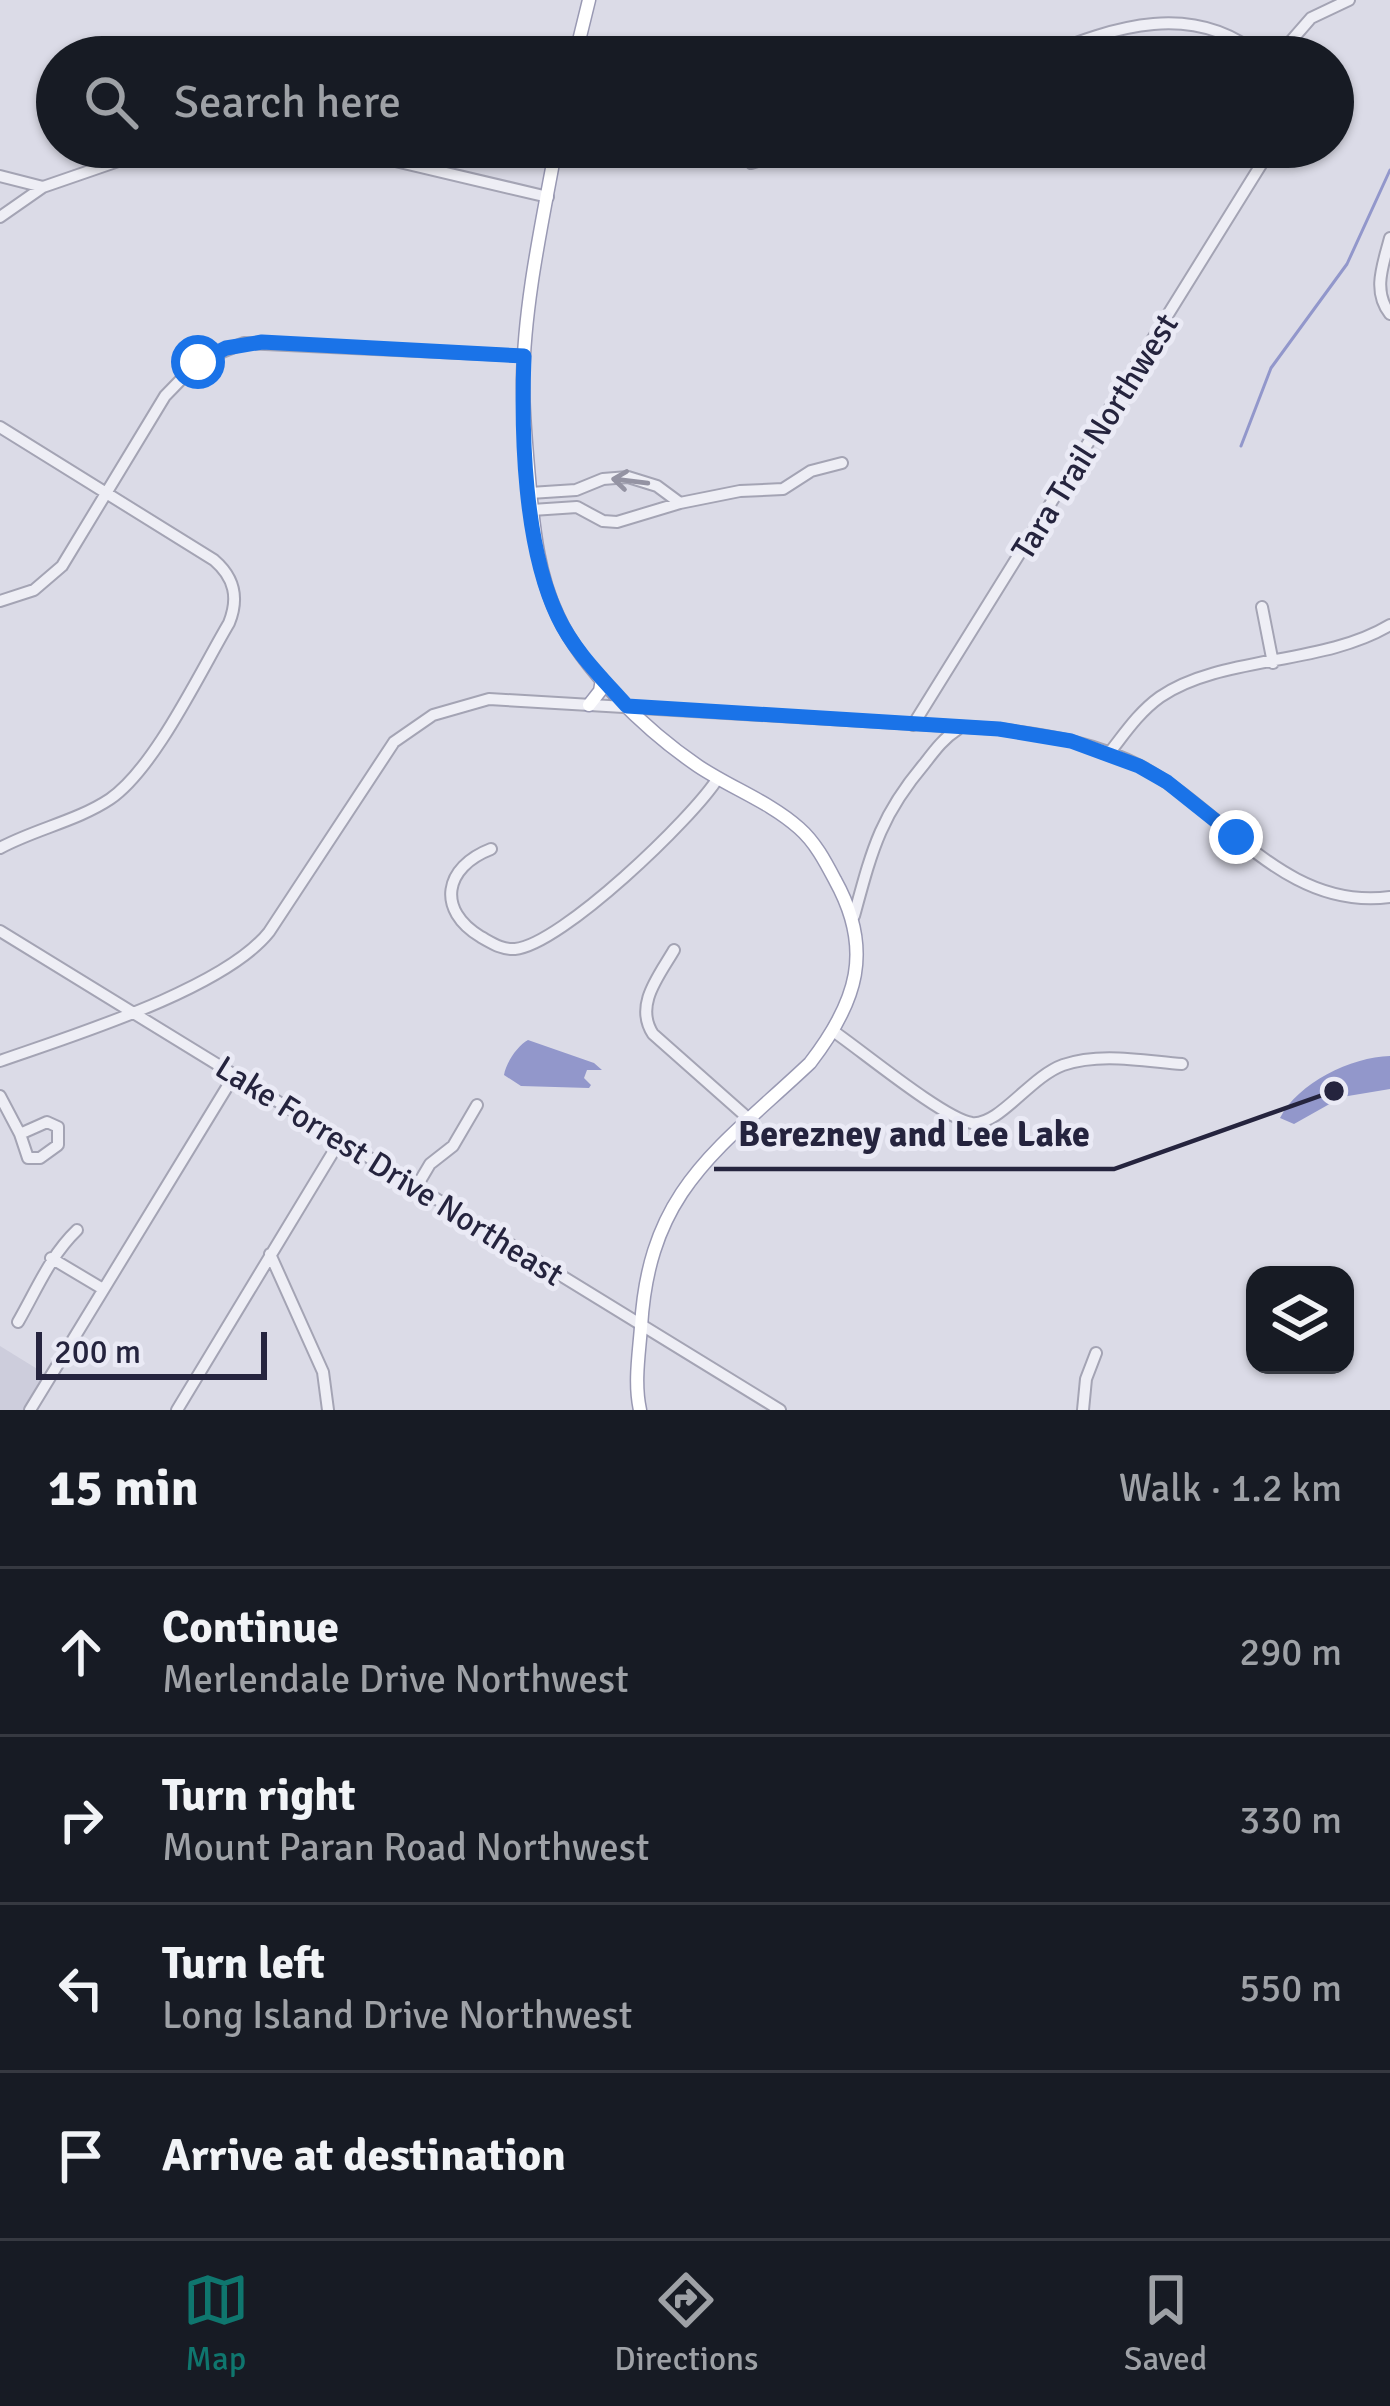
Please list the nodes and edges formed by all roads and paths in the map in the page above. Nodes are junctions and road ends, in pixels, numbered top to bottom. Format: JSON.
{"nodes":[{"id":1,"x":589,"y":0,"type":"edge"},
{"id":2,"x":1349,"y":0,"type":"edge"},
{"id":3,"x":580,"y":36,"type":"edge"},
{"id":4,"x":1091,"y":36,"type":"edge"},
{"id":5,"x":1236,"y":36,"type":"edge"},
{"id":6,"x":1295,"y":36,"type":"edge"},
{"id":7,"x":99,"y":168,"type":"edge"},
{"id":8,"x":425,"y":168,"type":"edge"},
{"id":9,"x":553,"y":168,"type":"edge"},
{"id":10,"x":1259,"y":168,"type":"edge"},
{"id":11,"x":0,"y":176,"type":"edge"},
{"id":12,"x":44,"y":187,"type":"junction"},
{"id":13,"x":548,"y":197,"type":"junction"},
{"id":14,"x":0,"y":218,"type":"edge"},
{"id":15,"x":1390,"y":238,"type":"edge"},
{"id":16,"x":1390,"y":314,"type":"edge"},
{"id":17,"x":524,"y":356,"type":"junction"},
{"id":18,"x":0,"y":427,"type":"edge"},
{"id":19,"x":842,"y":463,"type":"dead end"},
{"id":20,"x":576,"y":490,"type":"junction"},
{"id":21,"x":106,"y":492,"type":"junction"},
{"id":22,"x":530,"y":493,"type":"junction"},
{"id":23,"x":680,"y":502,"type":"junction"},
{"id":24,"x":577,"y":507,"type":"junction"},
{"id":25,"x":532,"y":510,"type":"junction"},
{"id":26,"x":0,"y":601,"type":"edge"},
{"id":27,"x":1262,"y":607,"type":"dead end"},
{"id":28,"x":1390,"y":625,"type":"edge"},
{"id":29,"x":1273,"y":663,"type":"junction"},
{"id":30,"x":602,"y":679,"type":"junction"},
{"id":31,"x":589,"y":705,"type":"junction"},
{"id":32,"x":627,"y":706,"type":"junction"},
{"id":33,"x":914,"y":724,"type":"junction"},
{"id":34,"x":959,"y":728,"type":"junction"},
{"id":35,"x":1110,"y":752,"type":"junction"},
{"id":36,"x":718,"y":778,"type":"junction"},
{"id":37,"x":0,"y":848,"type":"edge"},
{"id":38,"x":491,"y":849,"type":"dead end"},
{"id":39,"x":1390,"y":897,"type":"edge"},
{"id":40,"x":854,"y":916,"type":"junction"},
{"id":41,"x":0,"y":931,"type":"edge"},
{"id":42,"x":674,"y":950,"type":"dead end"},
{"id":43,"x":135,"y":1011,"type":"junction"},
{"id":44,"x":833,"y":1031,"type":"junction"},
{"id":45,"x":0,"y":1061,"type":"edge"},
{"id":46,"x":1182,"y":1064,"type":"dead end"},
{"id":47,"x":235,"y":1074,"type":"junction"},
{"id":48,"x":0,"y":1096,"type":"edge"},
{"id":49,"x":477,"y":1105,"type":"dead end"},
{"id":50,"x":749,"y":1119,"type":"junction"},
{"id":51,"x":20,"y":1134,"type":"dead end"},
{"id":52,"x":341,"y":1139,"type":"junction"},
{"id":53,"x":417,"y":1186,"type":"junction"},
{"id":54,"x":77,"y":1230,"type":"dead end"},
{"id":55,"x":270,"y":1254,"type":"junction"},
{"id":56,"x":51,"y":1258,"type":"junction"},
{"id":57,"x":103,"y":1289,"type":"junction"},
{"id":58,"x":19,"y":1322,"type":"dead end"},
{"id":59,"x":641,"y":1326,"type":"junction"},
{"id":60,"x":1096,"y":1353,"type":"dead end"},
{"id":61,"x":30,"y":1410,"type":"edge"},
{"id":62,"x":177,"y":1410,"type":"edge"},
{"id":63,"x":328,"y":1410,"type":"edge"},
{"id":64,"x":640,"y":1410,"type":"edge"},
{"id":65,"x":780,"y":1410,"type":"edge"},
{"id":66,"x":1083,"y":1410,"type":"edge"}],
"edges":[{"from":1,"to":3,"type":"main road"},
{"from":2,"to":6,"type":"street"},
{"from":4,"to":5,"type":"street"},
{"from":7,"to":12,"type":"street"},
{"from":8,"to":13,"type":"street"},
{"from":9,"to":13,"type":"main road"},
{"from":10,"to":33,"type":"street","name":"Tara Trail Northwest"},
{"from":11,"to":12,"type":"street"},
{"from":12,"to":14,"type":"street"},
{"from":13,"to":17,"type":"main road"},
{"from":15,"to":16,"type":"street"},
{"from":17,"to":21,"type":"street"},
{"from":17,"to":22,"type":"main road"},
{"from":18,"to":21,"type":"street"},
{"from":19,"to":23,"type":"street"},
{"from":20,"to":22,"type":"street"},
{"from":23,"to":20,"type":"street","one_way":true},
{"from":20,"to":24,"type":"street"},
{"from":21,"to":26,"type":"street"},
{"from":21,"to":37,"type":"street"},
{"from":22,"to":25,"type":"main road"},
{"from":23,"to":24,"type":"street"},
{"from":24,"to":25,"type":"street"},
{"from":25,"to":30,"type":"main road"},
{"from":27,"to":29,"type":"street"},
{"from":28,"to":29,"type":"street"},
{"from":29,"to":35,"type":"street"},
{"from":30,"to":31,"type":"main road"},
{"from":30,"to":32,"type":"main road"},
{"from":31,"to":32,"type":"street"},
{"from":31,"to":43,"type":"street"},
{"from":32,"to":33,"type":"street"},
{"from":32,"to":36,"type":"main road"},
{"from":33,"to":34,"type":"street"},
{"from":34,"to":35,"type":"street"},
{"from":34,"to":40,"type":"street"},
{"from":35,"to":39,"type":"street"},
{"from":36,"to":38,"type":"street"},
{"from":36,"to":40,"type":"main road"},
{"from":40,"to":44,"type":"main road"},
{"from":41,"to":43,"type":"street","name":"Lake Forrest Drive Northeast"},
{"from":42,"to":50,"type":"street"},
{"from":43,"to":45,"type":"street"},
{"from":43,"to":47,"type":"street","name":"Lake Forrest Drive Northeast"},
{"from":44,"to":46,"type":"street"},
{"from":44,"to":50,"type":"main road"},
{"from":47,"to":52,"type":"street","name":"Lake Forrest Drive Northeast"},
{"from":47,"to":57,"type":"street"},
{"from":48,"to":51,"type":"street"},
{"from":49,"to":53,"type":"street"},
{"from":50,"to":59,"type":"main road"},
{"from":52,"to":53,"type":"street","name":"Lake Forrest Drive Northeast"},
{"from":52,"to":55,"type":"street"},
{"from":53,"to":59,"type":"street","name":"Lake Forrest Drive Northeast"},
{"from":54,"to":56,"type":"street"},
{"from":55,"to":62,"type":"street"},
{"from":55,"to":63,"type":"street"},
{"from":56,"to":57,"type":"street"},
{"from":56,"to":58,"type":"street"},
{"from":57,"to":61,"type":"street"},
{"from":59,"to":64,"type":"main road"},
{"from":59,"to":65,"type":"street","name":"Lake Forrest Drive Northeast"},
{"from":60,"to":66,"type":"street"}]}
